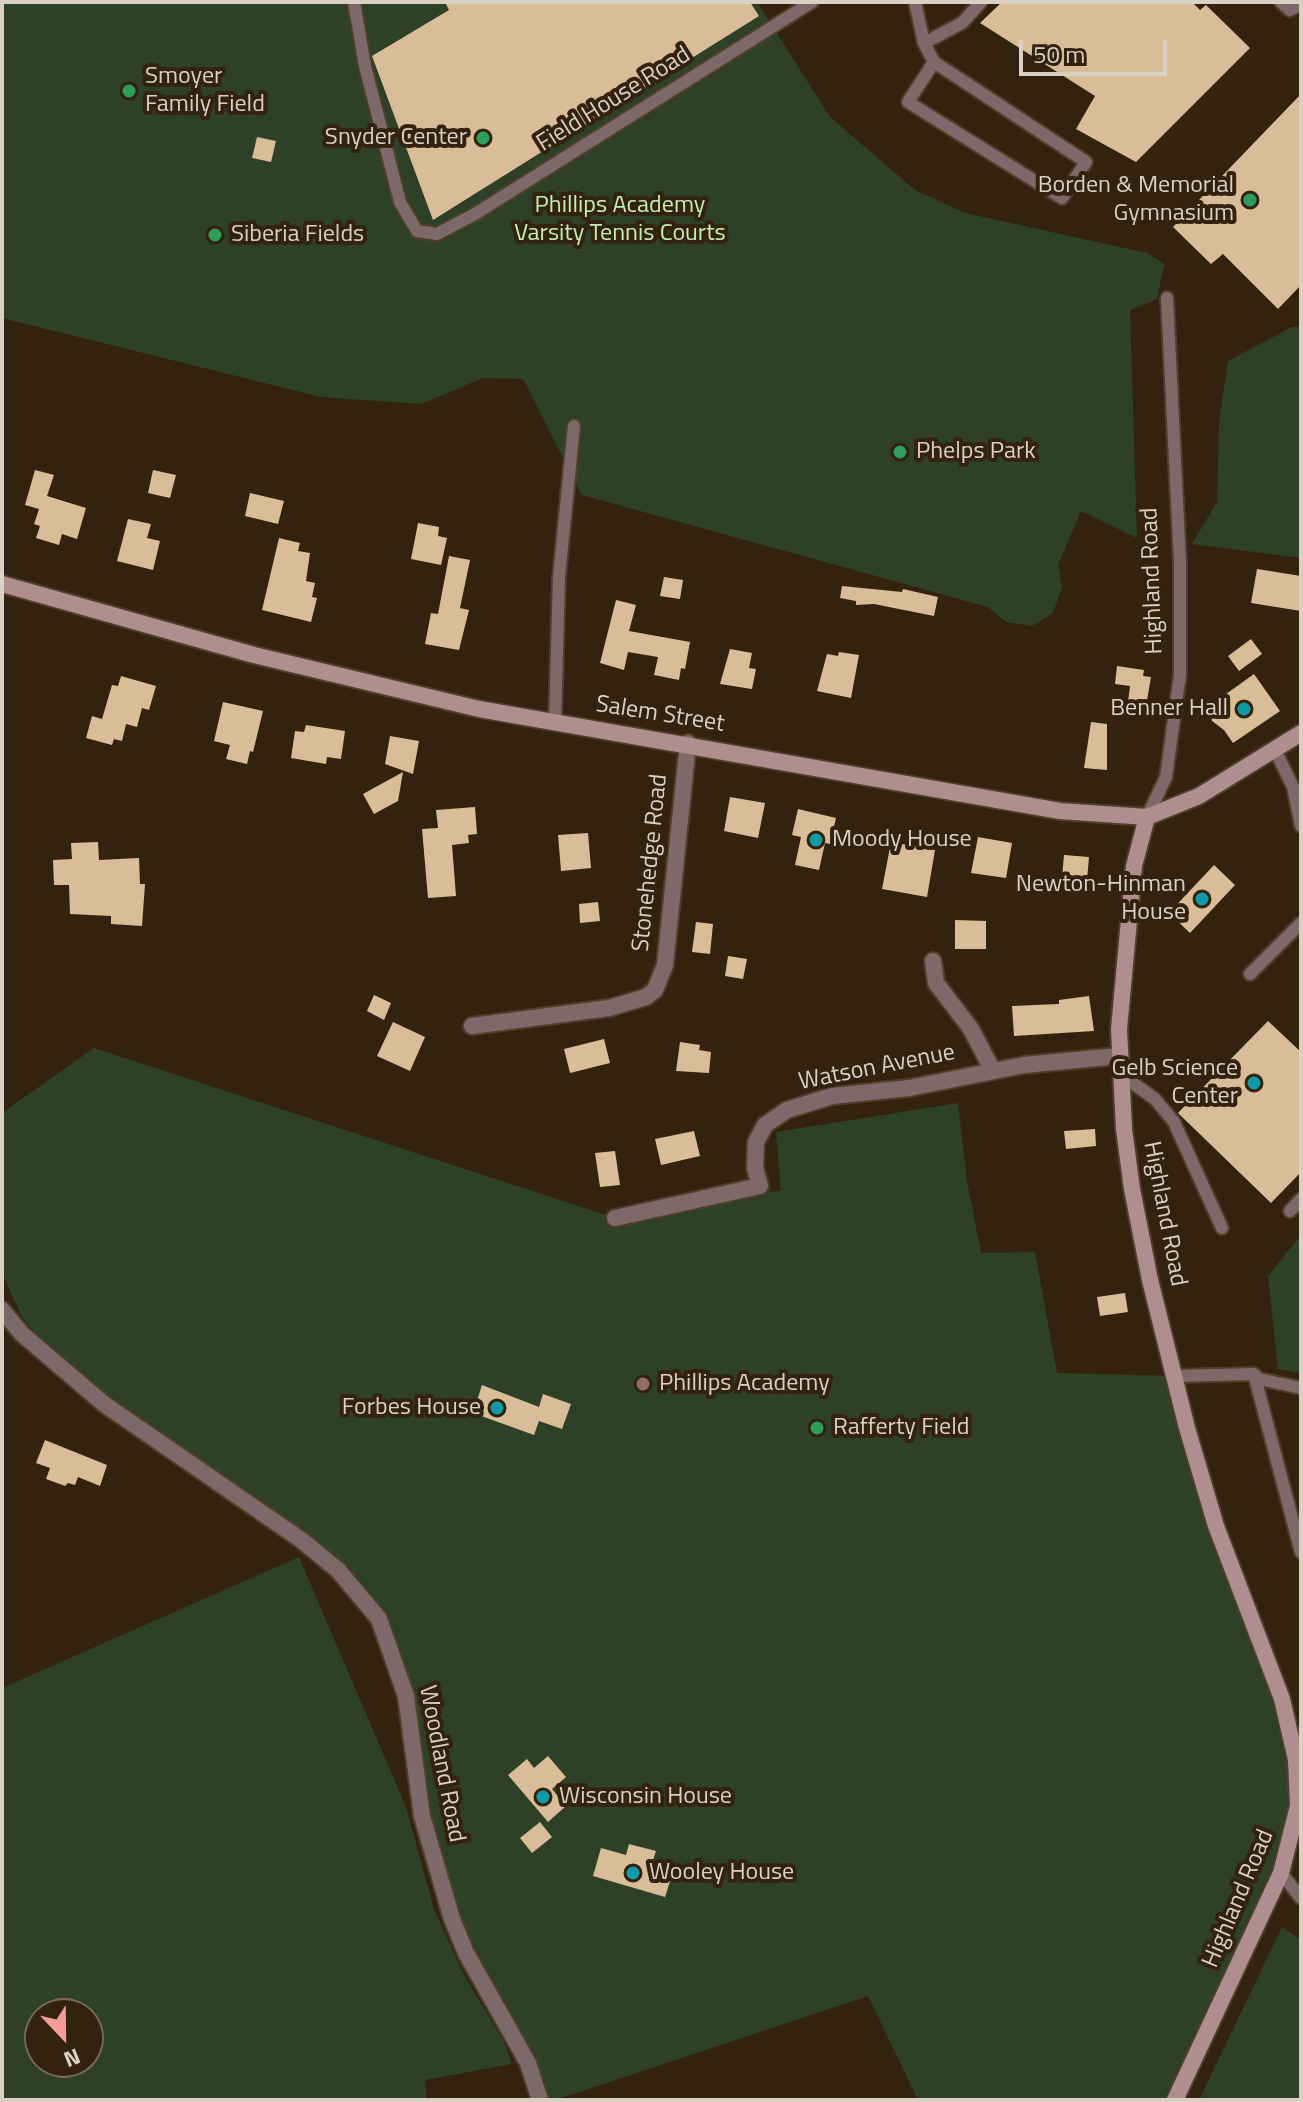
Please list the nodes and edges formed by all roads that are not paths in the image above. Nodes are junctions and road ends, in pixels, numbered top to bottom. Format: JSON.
{"nodes":[{"id":1,"x":354,"y":2,"type":"edge"},
{"id":2,"x":812,"y":2,"type":"edge"},
{"id":3,"x":915,"y":2,"type":"edge"},
{"id":4,"x":981,"y":2,"type":"edge"},
{"id":5,"x":1281,"y":2,"type":"edge"},
{"id":6,"x":1301,"y":4,"type":"edge"},
{"id":7,"x":924,"y":43,"type":"junction"},
{"id":8,"x":934,"y":62,"type":"junction"},
{"id":9,"x":1167,"y":298,"type":"dead end"},
{"id":10,"x":574,"y":426,"type":"dead end"},
{"id":11,"x":2,"y":584,"type":"edge"},
{"id":12,"x":555,"y":722,"type":"junction"},
{"id":13,"x":1301,"y":733,"type":"edge"},
{"id":14,"x":688,"y":743,"type":"junction"},
{"id":15,"x":1276,"y":752,"type":"junction"},
{"id":16,"x":1147,"y":817,"type":"junction"},
{"id":17,"x":1301,"y":826,"type":"edge"},
{"id":18,"x":1301,"y":923,"type":"edge"},
{"id":19,"x":933,"y":961,"type":"dead end"},
{"id":20,"x":1250,"y":974,"type":"dead end"},
{"id":21,"x":472,"y":1026,"type":"dead end"},
{"id":22,"x":1118,"y":1056,"type":"junction"},
{"id":23,"x":993,"y":1071,"type":"junction"},
{"id":24,"x":1120,"y":1074,"type":"junction"},
{"id":25,"x":1301,"y":1199,"type":"edge"},
{"id":26,"x":1290,"y":1211,"type":"dead end"},
{"id":27,"x":615,"y":1218,"type":"dead end"},
{"id":28,"x":1222,"y":1228,"type":"dead end"},
{"id":29,"x":2,"y":1310,"type":"edge"},
{"id":30,"x":1254,"y":1374,"type":"junction"},
{"id":31,"x":1174,"y":1376,"type":"junction"},
{"id":32,"x":1301,"y":1388,"type":"edge"},
{"id":33,"x":1301,"y":1552,"type":"edge"},
{"id":34,"x":1296,"y":1736,"type":"edge"},
{"id":35,"x":1281,"y":1873,"type":"junction"},
{"id":36,"x":1301,"y":1898,"type":"edge"},
{"id":37,"x":540,"y":2100,"type":"edge"},
{"id":38,"x":1175,"y":2100,"type":"edge"}],
"edges":[{"from":1,"to":2,"type":"lane","name":"Field House Road"},
{"from":3,"to":7,"type":"lane"},
{"from":4,"to":7,"type":"lane"},
{"from":5,"to":6,"type":"lane"},
{"from":7,"to":8,"type":"lane"},
{"from":8,"to":8,"type":"lane"},
{"from":9,"to":16,"type":"lane","name":"Highland Road"},
{"from":10,"to":12,"type":"lane"},
{"from":11,"to":12,"type":"street","name":"Salem Street"},
{"from":12,"to":14,"type":"street","name":"Salem Street"},
{"from":13,"to":15,"type":"street","name":"Salem Street"},
{"from":14,"to":16,"type":"street","name":"Salem Street"},
{"from":14,"to":21,"type":"street","name":"Stonehedge Road"},
{"from":15,"to":16,"type":"street","name":"Salem Street"},
{"from":15,"to":17,"type":"lane"},
{"from":16,"to":22,"type":"street","name":"Highland Road"},
{"from":18,"to":20,"type":"lane"},
{"from":19,"to":23,"type":"street"},
{"from":22,"to":23,"type":"street","name":"Watson Avenue"},
{"from":22,"to":24,"type":"street","name":"Highland Road"},
{"from":23,"to":27,"type":"street","name":"Watson Avenue"},
{"from":24,"to":28,"type":"lane"},
{"from":24,"to":31,"type":"street","name":"Highland Road"},
{"from":25,"to":26,"type":"lane"},
{"from":29,"to":37,"type":"street","name":"Woodland Road"},
{"from":30,"to":31,"type":"lane"},
{"from":30,"to":32,"type":"lane"},
{"from":30,"to":33,"type":"lane"},
{"from":31,"to":34,"type":"street","name":"Highland Road"},
{"from":34,"to":35,"type":"street","name":"Highland Road"},
{"from":35,"to":36,"type":"lane"},
{"from":35,"to":38,"type":"street","name":"Highland Road"}]}
